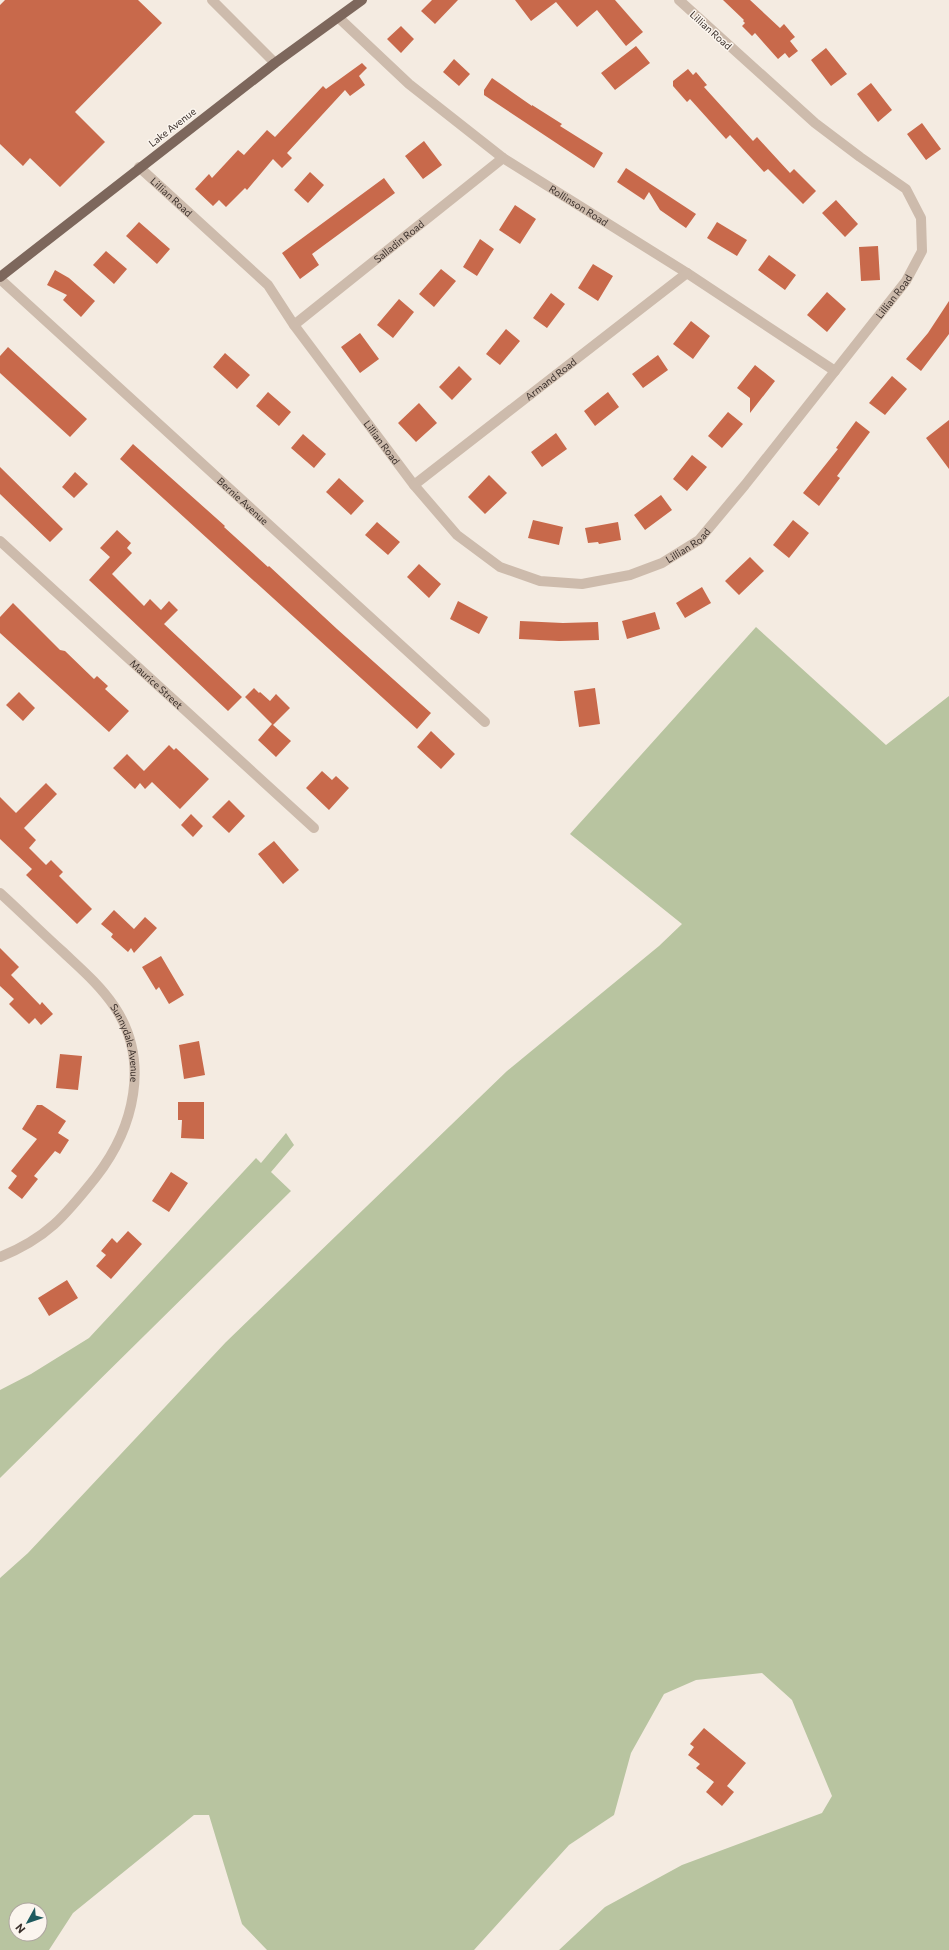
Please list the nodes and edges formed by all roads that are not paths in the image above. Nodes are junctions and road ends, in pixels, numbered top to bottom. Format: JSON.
{"nodes":[{"id":1,"x":212,"y":0,"type":"edge"},
{"id":2,"x":362,"y":0,"type":"edge"},
{"id":3,"x":679,"y":0,"type":"edge"},
{"id":4,"x":339,"y":18,"type":"junction"},
{"id":5,"x":275,"y":63,"type":"junction"},
{"id":6,"x":503,"y":158,"type":"junction"},
{"id":7,"x":139,"y":167,"type":"junction"},
{"id":8,"x":687,"y":273,"type":"junction"},
{"id":9,"x":0,"y":278,"type":"edge"},
{"id":10,"x":294,"y":325,"type":"junction"},
{"id":11,"x":835,"y":371,"type":"junction"},
{"id":12,"x":414,"y":485,"type":"junction"},
{"id":13,"x":0,"y":541,"type":"edge"},
{"id":14,"x":486,"y":722,"type":"dead end"},
{"id":15,"x":314,"y":828,"type":"dead end"},
{"id":16,"x":0,"y":893,"type":"edge"},
{"id":17,"x":0,"y":1257,"type":"edge"}],
"edges":[{"from":1,"to":5,"type":"street"},
{"from":2,"to":4,"type":"main road","name":"Lake Avenue"},
{"from":3,"to":11,"type":"street","name":"Lillian Road"},
{"from":4,"to":5,"type":"main road","name":"Lake Avenue"},
{"from":4,"to":6,"type":"street","name":"Rollinson Road"},
{"from":5,"to":7,"type":"main road","name":"Lake Avenue"},
{"from":6,"to":8,"type":"street","name":"Rollinson Road"},
{"from":6,"to":10,"type":"street","name":"Salladin Road"},
{"from":7,"to":9,"type":"main road","name":"Lake Avenue"},
{"from":7,"to":10,"type":"street","name":"Lillian Road"},
{"from":8,"to":11,"type":"street","name":"Rollinson Road"},
{"from":8,"to":12,"type":"street","name":"Armand Road"},
{"from":9,"to":14,"type":"street","name":"Bernie Avenue"},
{"from":10,"to":12,"type":"street","name":"Lillian Road"},
{"from":11,"to":12,"type":"street","name":"Lillian Road"},
{"from":13,"to":15,"type":"street","name":"Maurice Street"},
{"from":16,"to":17,"type":"street","name":"Sunnydale Avenue"}]}
